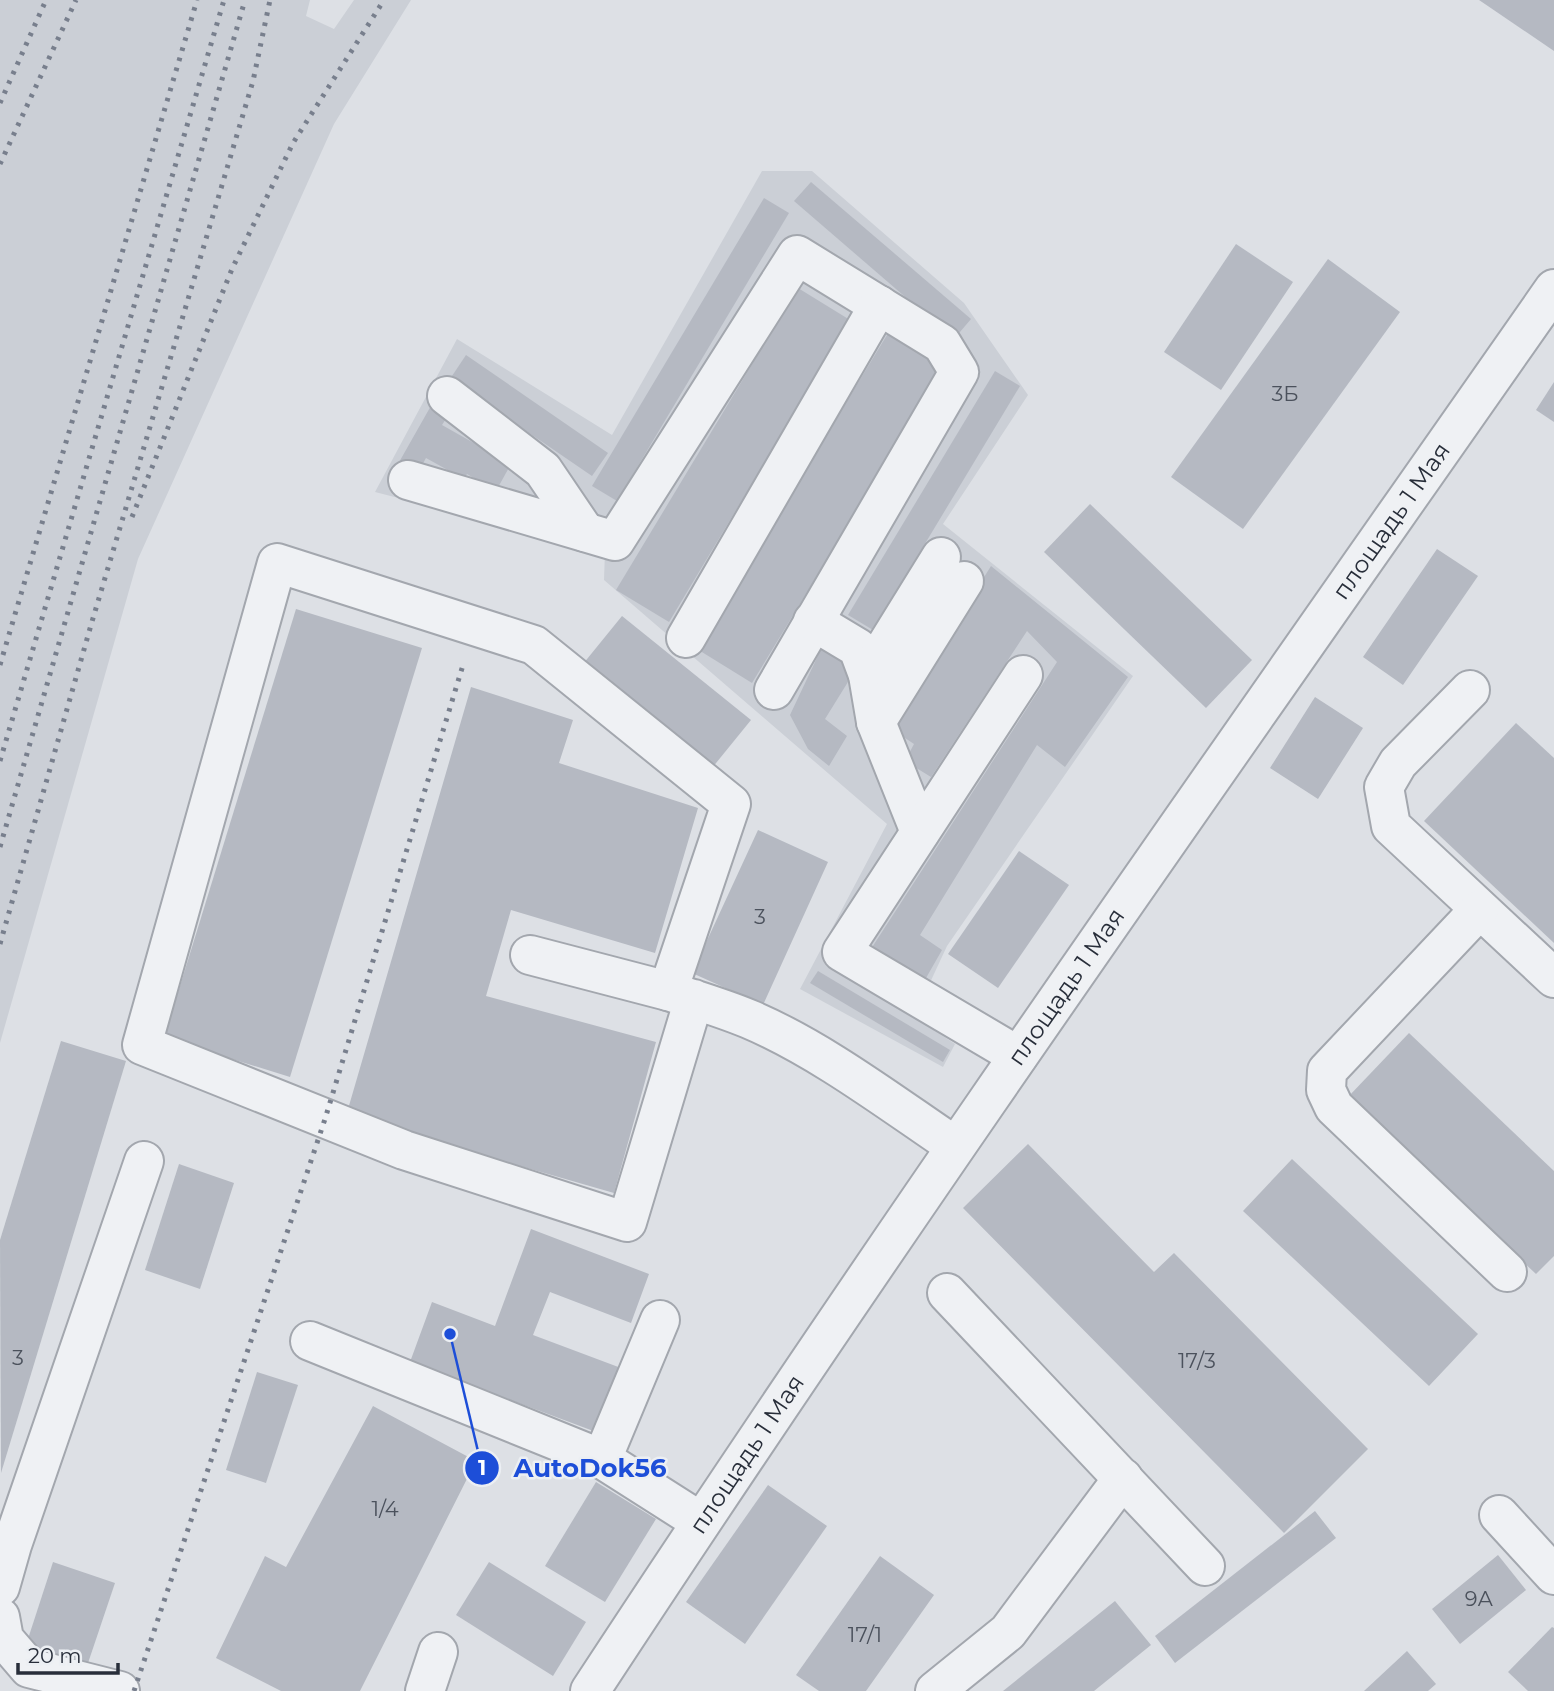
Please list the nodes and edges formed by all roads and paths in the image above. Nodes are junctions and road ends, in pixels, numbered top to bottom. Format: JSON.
{"nodes":[{"id":1,"x":1554,"y":289,"type":"edge"},
{"id":2,"x":879,"y":305,"type":"junction"},
{"id":3,"x":447,"y":396,"type":"dead end"},
{"id":4,"x":408,"y":480,"type":"dead end"},
{"id":5,"x":585,"y":532,"type":"junction"},
{"id":6,"x":813,"y":621,"type":"junction"},
{"id":7,"x":686,"y":638,"type":"dead end"},
{"id":8,"x":868,"y":675,"type":"junction"},
{"id":9,"x":1023,"y":675,"type":"dead end"},
{"id":10,"x":774,"y":690,"type":"dead end"},
{"id":11,"x":1470,"y":690,"type":"dead end"},
{"id":12,"x":876,"y":722,"type":"junction"},
{"id":13,"x":920,"y":832,"type":"junction"},
{"id":14,"x":1479,"y":910,"type":"junction"},
{"id":15,"x":530,"y":955,"type":"dead end"},
{"id":16,"x":1554,"y":978,"type":"edge"},
{"id":17,"x":681,"y":995,"type":"junction"},
{"id":18,"x":1018,"y":1056,"type":"junction"},
{"id":19,"x":955,"y":1146,"type":"junction"},
{"id":20,"x":144,"y":1161,"type":"dead end"},
{"id":21,"x":1507,"y":1272,"type":"dead end"},
{"id":22,"x":947,"y":1293,"type":"dead end"},
{"id":23,"x":660,"y":1320,"type":"dead end"},
{"id":24,"x":310,"y":1340,"type":"dead end"},
{"id":25,"x":602,"y":1459,"type":"junction"},
{"id":26,"x":1123,"y":1478,"type":"junction"},
{"id":27,"x":1499,"y":1515,"type":"dead end"},
{"id":28,"x":701,"y":1522,"type":"junction"},
{"id":29,"x":1205,"y":1566,"type":"dead end"},
{"id":30,"x":1554,"y":1575,"type":"edge"},
{"id":31,"x":0,"y":1587,"type":"edge"},
{"id":32,"x":0,"y":1617,"type":"edge"},
{"id":33,"x":439,"y":1652,"type":"dead end"},
{"id":34,"x":25,"y":1680,"type":"edge"},
{"id":35,"x":120,"y":1691,"type":"edge"},
{"id":36,"x":425,"y":1691,"type":"edge"},
{"id":37,"x":590,"y":1691,"type":"edge"},
{"id":38,"x":936,"y":1691,"type":"edge"}],
"edges":[{"from":1,"to":18,"type":"street","name":"площадь 1 Мая"},
{"from":2,"to":5,"type":"street"},
{"from":2,"to":6,"type":"street"},
{"from":2,"to":7,"type":"street"},
{"from":3,"to":5,"type":"street"},
{"from":4,"to":5,"type":"street"},
{"from":6,"to":8,"type":"street"},
{"from":6,"to":10,"type":"street"},
{"from":8,"to":12,"type":"street"},
{"from":8,"to":12,"type":"street"},
{"from":9,"to":13,"type":"street"},
{"from":11,"to":14,"type":"street"},
{"from":12,"to":13,"type":"street"},
{"from":13,"to":18,"type":"street"},
{"from":14,"to":16,"type":"street"},
{"from":14,"to":21,"type":"street"},
{"from":15,"to":17,"type":"street"},
{"from":17,"to":17,"type":"street"},
{"from":17,"to":19,"type":"street"},
{"from":18,"to":19,"type":"street","name":"площадь 1 Мая"},
{"from":19,"to":28,"type":"street","name":"площадь 1 Мая"},
{"from":20,"to":31,"type":"street"},
{"from":22,"to":26,"type":"street"},
{"from":23,"to":25,"type":"street"},
{"from":24,"to":25,"type":"street"},
{"from":25,"to":28,"type":"street"},
{"from":26,"to":29,"type":"street"},
{"from":26,"to":38,"type":"street"},
{"from":27,"to":30,"type":"street"},
{"from":28,"to":37,"type":"street","name":"площадь 1 Мая"},
{"from":32,"to":34,"type":"street"},
{"from":33,"to":36,"type":"street"},
{"from":34,"to":35,"type":"street"}]}
